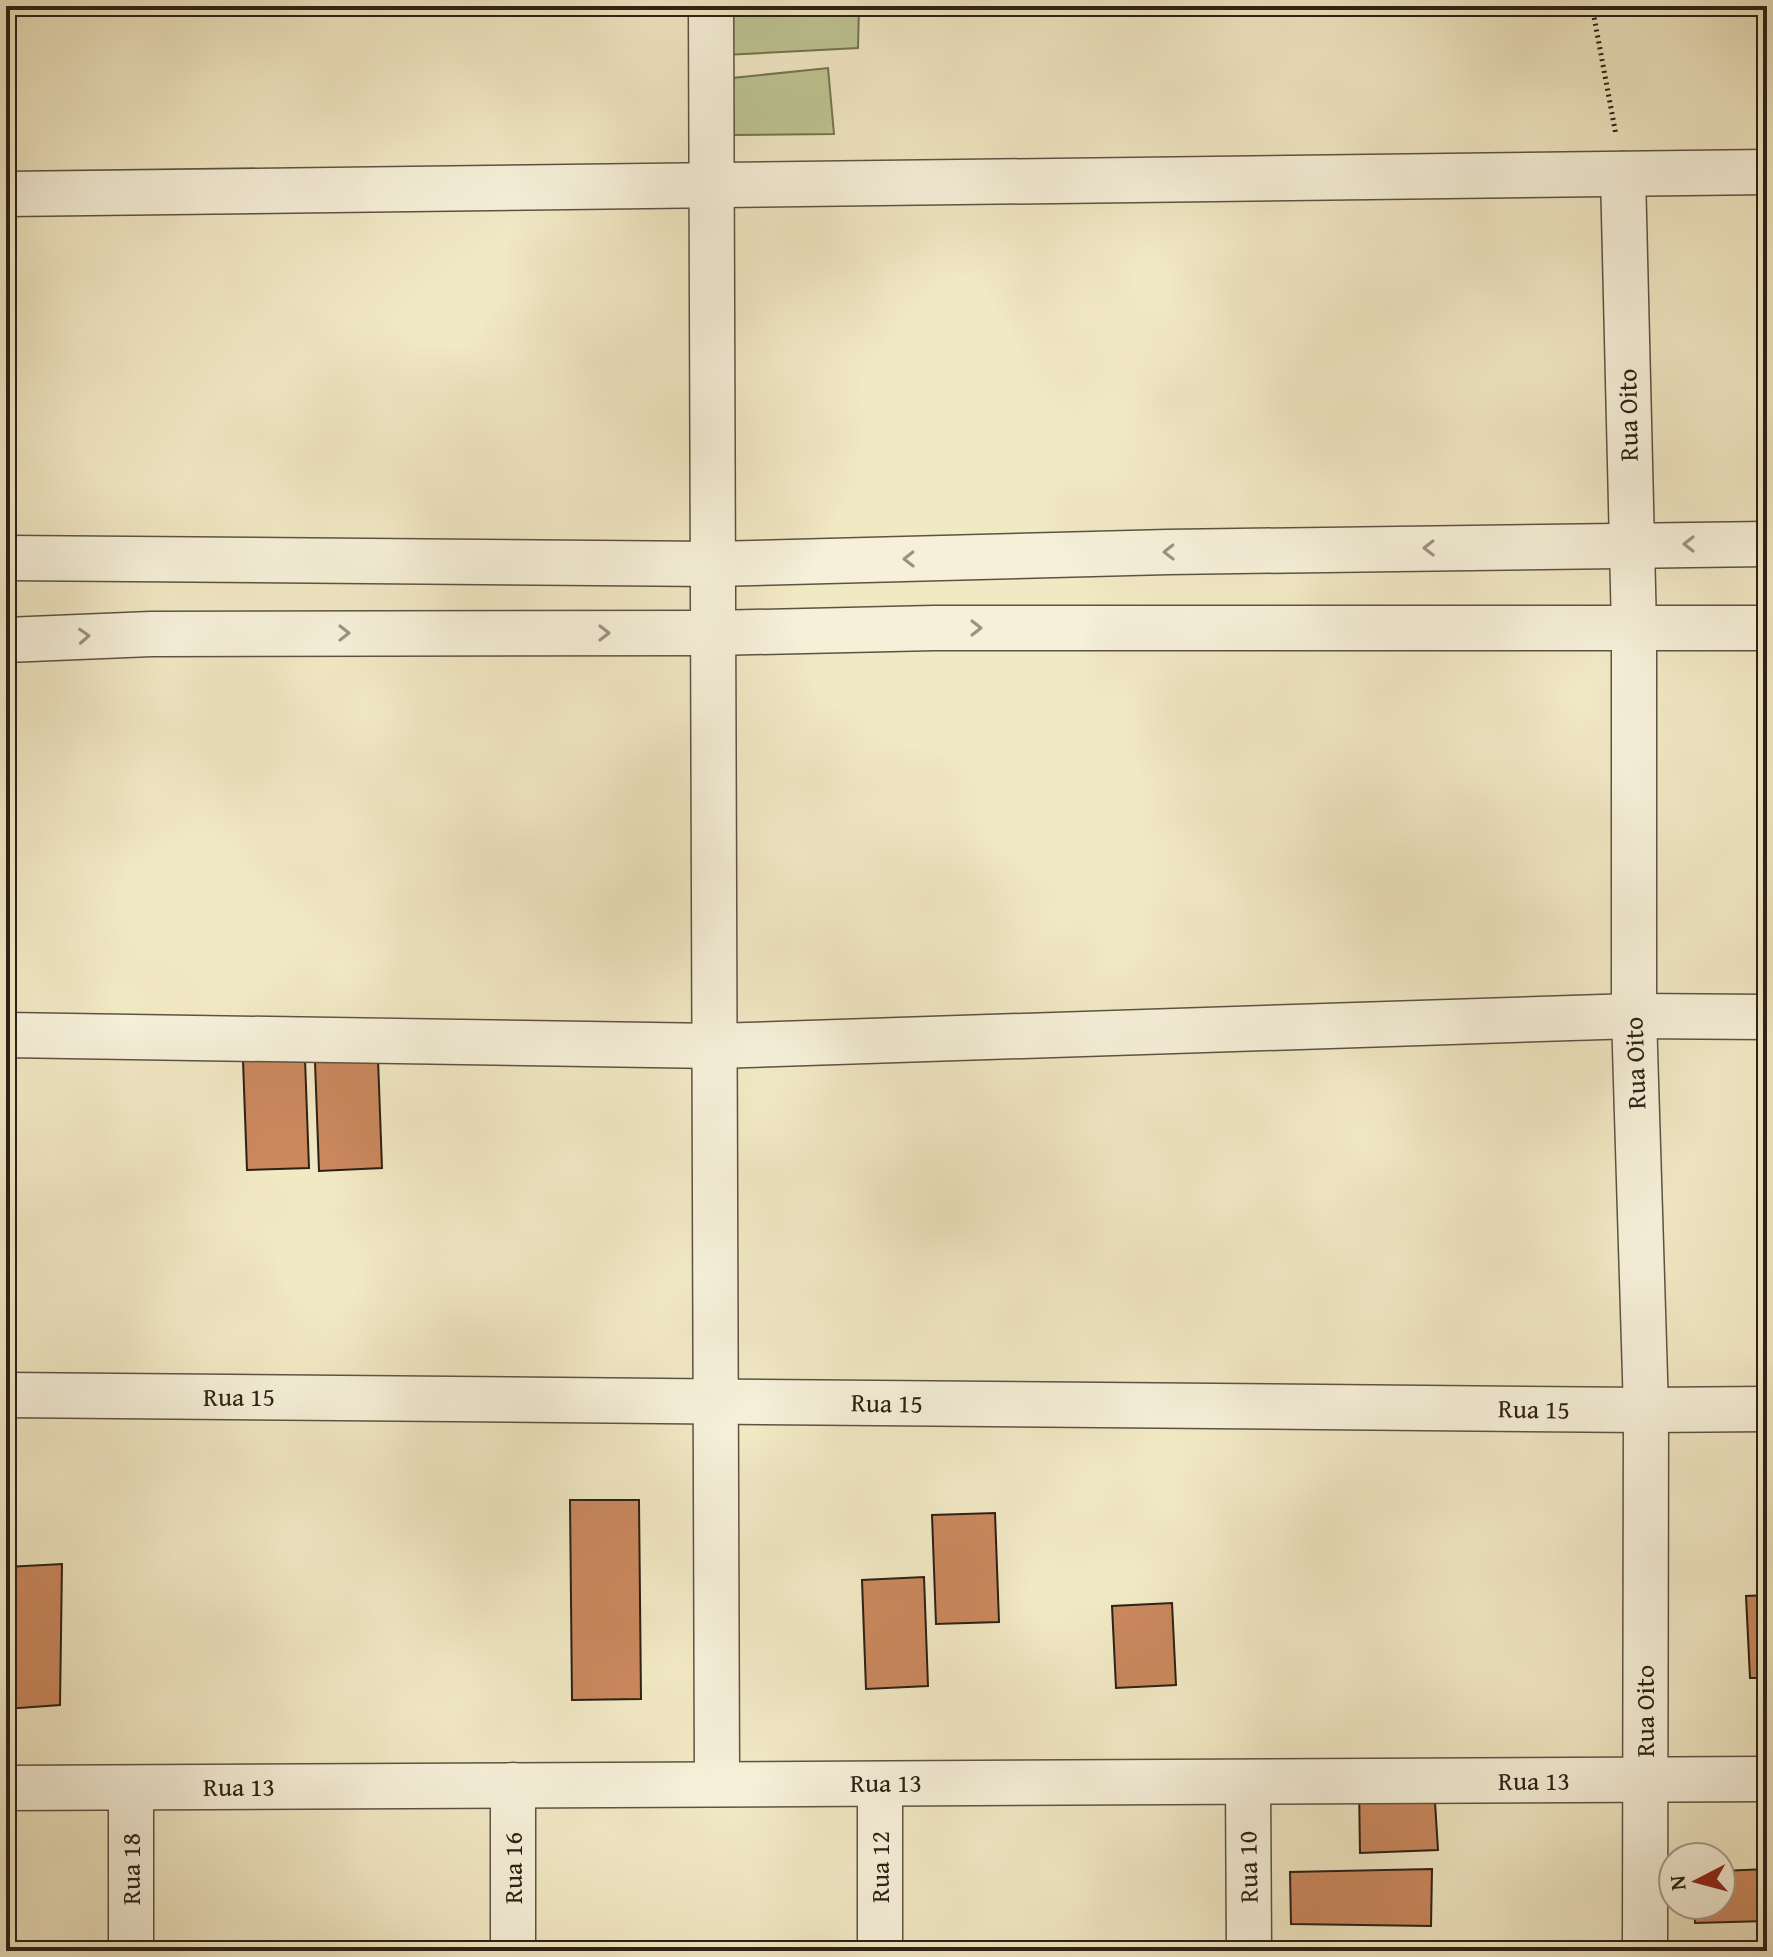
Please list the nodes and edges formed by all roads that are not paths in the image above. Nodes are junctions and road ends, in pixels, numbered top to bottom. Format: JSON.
{"nodes":[{"id":1,"x":711,"y":6,"type":"edge"},
{"id":2,"x":1767,"y":172,"type":"edge"},
{"id":3,"x":1623,"y":174,"type":"junction"},
{"id":4,"x":711,"y":184,"type":"junction"},
{"id":5,"x":6,"y":194,"type":"edge"},
{"id":6,"x":1630,"y":544,"type":"junction"},
{"id":7,"x":1767,"y":544,"type":"edge"},
{"id":8,"x":6,"y":558,"type":"edge"},
{"id":9,"x":713,"y":564,"type":"junction"},
{"id":10,"x":1767,"y":628,"type":"edge"},
{"id":11,"x":1634,"y":629,"type":"junction"},
{"id":12,"x":713,"y":633,"type":"junction"},
{"id":13,"x":6,"y":640,"type":"edge"},
{"id":14,"x":1634,"y":1016,"type":"junction"},
{"id":15,"x":1767,"y":1017,"type":"edge"},
{"id":16,"x":6,"y":1035,"type":"edge"},
{"id":17,"x":715,"y":1046,"type":"junction"},
{"id":18,"x":6,"y":1395,"type":"edge"},
{"id":19,"x":716,"y":1401,"type":"junction"},
{"id":20,"x":1767,"y":1409,"type":"edge"},
{"id":21,"x":1646,"y":1410,"type":"junction"},
{"id":22,"x":1767,"y":1779,"type":"edge"},
{"id":23,"x":1645,"y":1780,"type":"junction"},
{"id":24,"x":1248,"y":1782,"type":"junction"},
{"id":25,"x":717,"y":1783,"type":"junction"},
{"id":26,"x":880,"y":1784,"type":"junction"},
{"id":27,"x":513,"y":1785,"type":"junction"},
{"id":28,"x":6,"y":1788,"type":"edge"},
{"id":29,"x":131,"y":1788,"type":"junction"},
{"id":30,"x":131,"y":1951,"type":"edge"},
{"id":31,"x":513,"y":1951,"type":"edge"},
{"id":32,"x":880,"y":1951,"type":"edge"},
{"id":33,"x":1249,"y":1951,"type":"edge"},
{"id":34,"x":1645,"y":1951,"type":"edge"}],
"edges":[{"from":1,"to":4,"type":"street"},
{"from":2,"to":3,"type":"street"},
{"from":3,"to":4,"type":"street"},
{"from":3,"to":6,"type":"street","name":"Rua Oito"},
{"from":4,"to":5,"type":"street"},
{"from":4,"to":9,"type":"street"},
{"from":7,"to":6,"type":"street","one_way":true},
{"from":6,"to":9,"type":"street","one_way":true},
{"from":6,"to":11,"type":"street","name":"Rua Oito"},
{"from":8,"to":9,"type":"street"},
{"from":9,"to":12,"type":"street"},
{"from":10,"to":11,"type":"street"},
{"from":12,"to":11,"type":"street","one_way":true},
{"from":11,"to":14,"type":"street","name":"Rua Oito"},
{"from":13,"to":12,"type":"street","one_way":true},
{"from":12,"to":17,"type":"street"},
{"from":14,"to":15,"type":"street"},
{"from":14,"to":17,"type":"street"},
{"from":14,"to":21,"type":"street","name":"Rua Oito"},
{"from":16,"to":17,"type":"street"},
{"from":17,"to":19,"type":"street"},
{"from":18,"to":19,"type":"street","name":"Rua 15"},
{"from":19,"to":21,"type":"street","name":"Rua 15"},
{"from":19,"to":25,"type":"street"},
{"from":20,"to":21,"type":"street","name":"Rua 15"},
{"from":21,"to":23,"type":"street","name":"Rua Oito"},
{"from":22,"to":23,"type":"street","name":"Rua 13"},
{"from":23,"to":24,"type":"street","name":"Rua 13"},
{"from":23,"to":34,"type":"street","name":"Rua Oito"},
{"from":24,"to":26,"type":"street","name":"Rua 13"},
{"from":24,"to":33,"type":"street","name":"Rua 10"},
{"from":25,"to":26,"type":"street","name":"Rua 13"},
{"from":25,"to":27,"type":"street","name":"Rua 13"},
{"from":26,"to":32,"type":"street","name":"Rua 12"},
{"from":27,"to":29,"type":"street","name":"Rua 13"},
{"from":27,"to":31,"type":"street","name":"Rua 16"},
{"from":28,"to":29,"type":"street","name":"Rua 13"},
{"from":29,"to":30,"type":"street","name":"Rua 18"}]}
